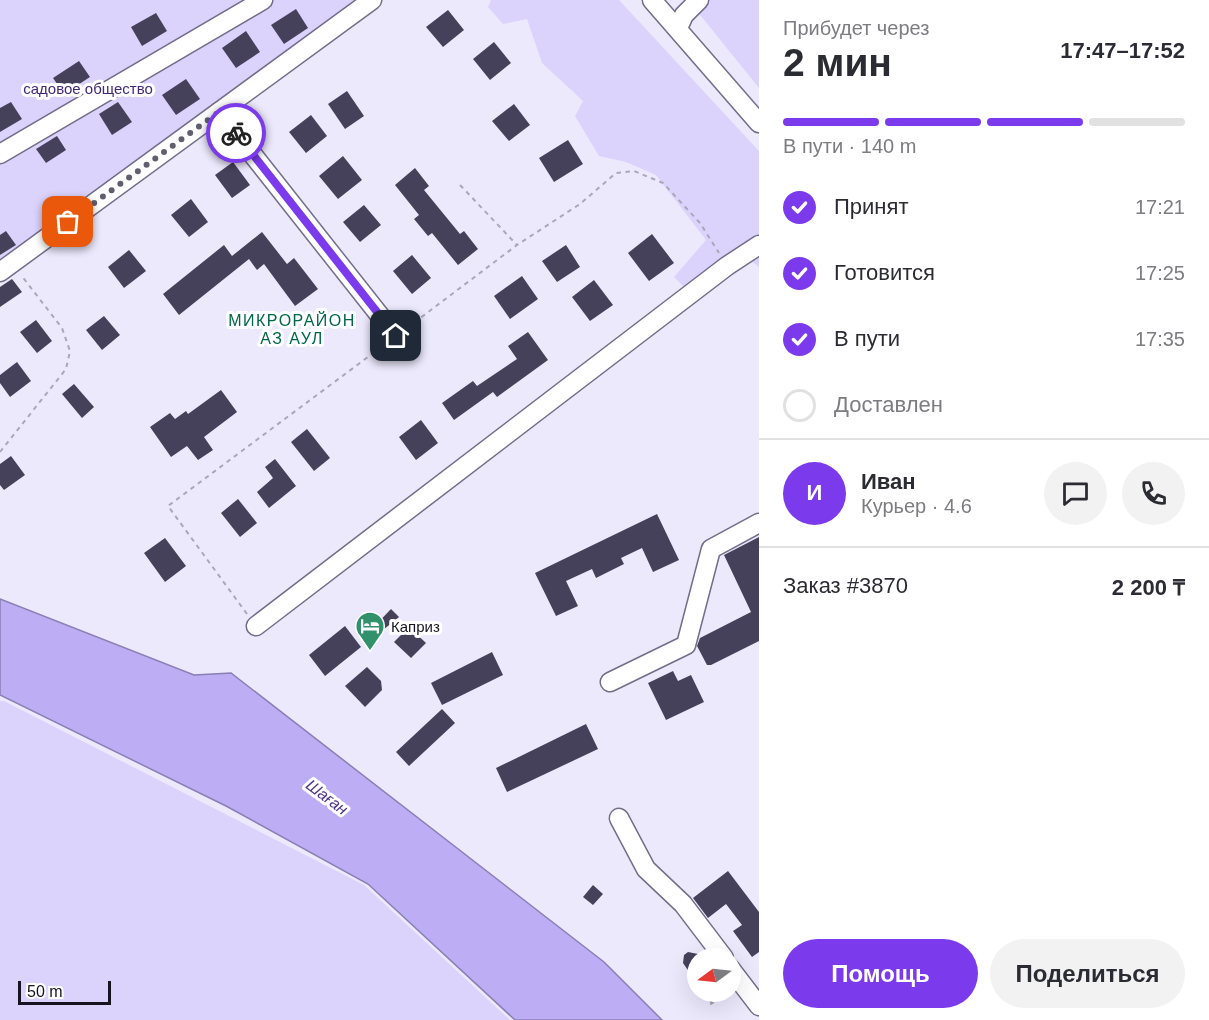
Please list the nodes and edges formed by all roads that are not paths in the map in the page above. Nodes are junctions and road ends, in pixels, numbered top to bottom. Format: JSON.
{"nodes":[{"id":1,"x":263,"y":0,"type":"edge"},
{"id":2,"x":372,"y":0,"type":"edge"},
{"id":3,"x":652,"y":0,"type":"edge"},
{"id":4,"x":699,"y":0,"type":"edge"},
{"id":5,"x":678,"y":28,"type":"junction"},
{"id":6,"x":219,"y":112,"type":"junction"},
{"id":7,"x":759,"y":123,"type":"edge"},
{"id":8,"x":0,"y":154,"type":"edge"},
{"id":9,"x":759,"y":245,"type":"edge"},
{"id":10,"x":6,"y":268,"type":"edge"},
{"id":11,"x":396,"y":336,"type":"road end"},
{"id":12,"x":759,"y":523,"type":"edge"},
{"id":13,"x":256,"y":626,"type":"road end"},
{"id":14,"x":610,"y":682,"type":"dead end"},
{"id":15,"x":619,"y":818,"type":"dead end"},
{"id":16,"x":716,"y":948,"type":"edge"},
{"id":17,"x":741,"y":982,"type":"edge"},
{"id":18,"x":759,"y":1006,"type":"edge"}],
"edges":[{"from":1,"to":8,"type":"street"},
{"from":2,"to":6,"type":"street"},
{"from":3,"to":5,"type":"street"},
{"from":4,"to":5,"type":"street"},
{"from":5,"to":7,"type":"street"},
{"from":6,"to":10,"type":"street"},
{"from":6,"to":11,"type":"street"},
{"from":9,"to":13,"type":"street"},
{"from":12,"to":14,"type":"street"},
{"from":15,"to":16,"type":"street"},
{"from":17,"to":18,"type":"street"}]}
